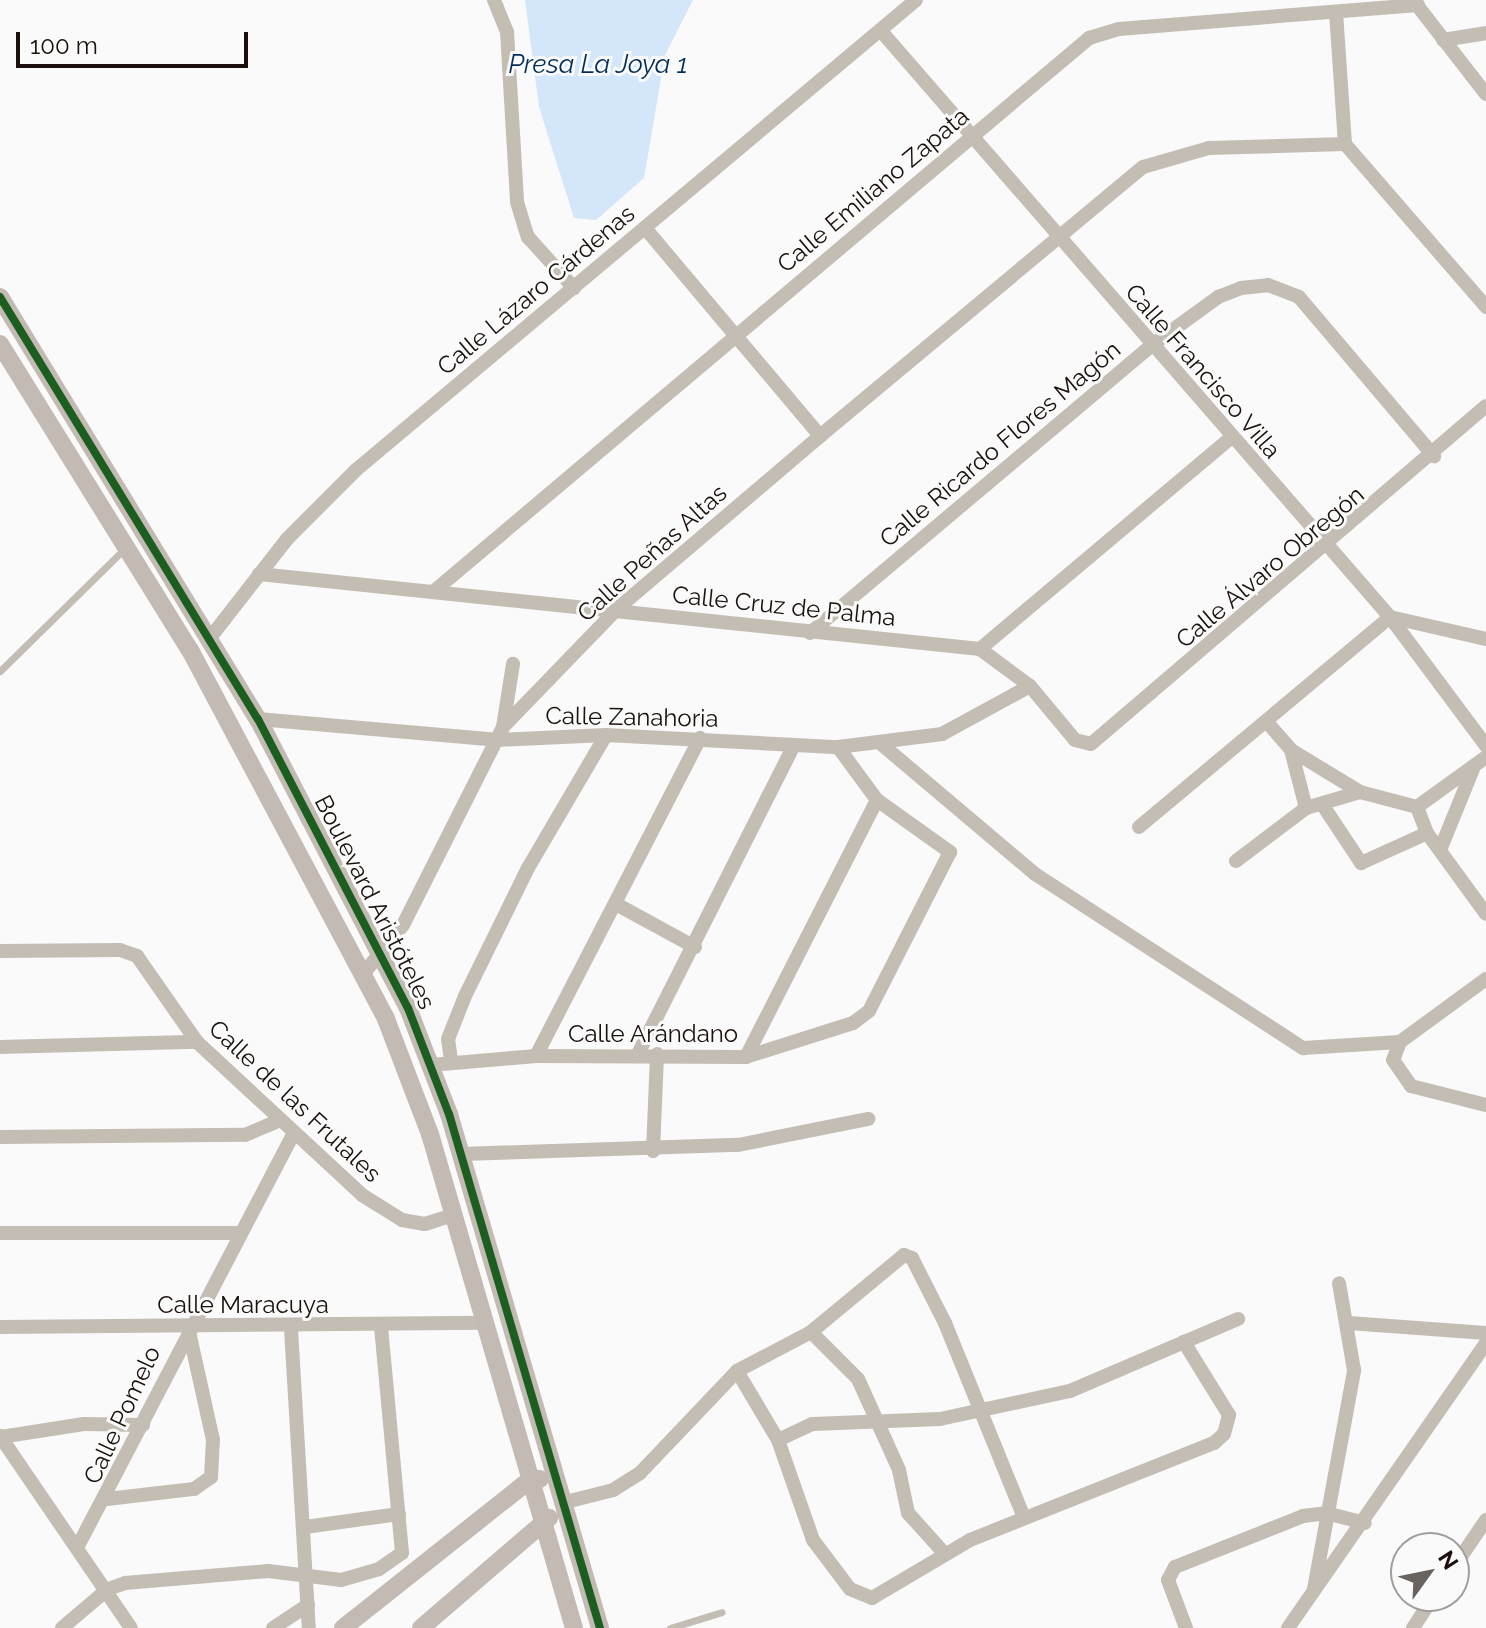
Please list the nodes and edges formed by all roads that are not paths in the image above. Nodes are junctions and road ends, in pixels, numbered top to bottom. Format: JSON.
{"nodes":[{"id":1,"x":494,"y":0,"type":"edge"},
{"id":2,"x":916,"y":0,"type":"edge"},
{"id":3,"x":1416,"y":2,"type":"edge"},
{"id":4,"x":1336,"y":12,"type":"junction"},
{"id":5,"x":881,"y":31,"type":"junction"},
{"id":6,"x":1486,"y":33,"type":"edge"},
{"id":7,"x":1443,"y":40,"type":"junction"},
{"id":8,"x":1486,"y":94,"type":"edge"},
{"id":9,"x":968,"y":138,"type":"junction"},
{"id":10,"x":1345,"y":144,"type":"junction"},
{"id":11,"x":645,"y":228,"type":"junction"},
{"id":12,"x":1055,"y":238,"type":"junction"},
{"id":13,"x":574,"y":288,"type":"junction"},
{"id":14,"x":0,"y":297,"type":"edge"},
{"id":15,"x":1486,"y":307,"type":"edge"},
{"id":16,"x":735,"y":335,"type":"junction"},
{"id":17,"x":0,"y":344,"type":"edge"},
{"id":18,"x":1152,"y":345,"type":"junction"},
{"id":19,"x":1486,"y":406,"type":"edge"},
{"id":20,"x":820,"y":436,"type":"junction"},
{"id":21,"x":1232,"y":437,"type":"junction"},
{"id":22,"x":1434,"y":456,"type":"junction"},
{"id":23,"x":1328,"y":547,"type":"junction"},
{"id":24,"x":125,"y":548,"type":"junction"},
{"id":25,"x":259,"y":574,"type":"junction"},
{"id":26,"x":433,"y":592,"type":"junction"},
{"id":27,"x":617,"y":609,"type":"junction"},
{"id":28,"x":1390,"y":617,"type":"junction"},
{"id":29,"x":810,"y":633,"type":"junction"},
{"id":30,"x":210,"y":638,"type":"junction"},
{"id":31,"x":1486,"y":639,"type":"edge"},
{"id":32,"x":980,"y":649,"type":"junction"},
{"id":33,"x":513,"y":664,"type":"dead end"},
{"id":34,"x":0,"y":671,"type":"edge"},
{"id":35,"x":1030,"y":686,"type":"junction"},
{"id":36,"x":258,"y":719,"type":"junction"},
{"id":37,"x":1266,"y":721,"type":"junction"},
{"id":38,"x":499,"y":733,"type":"junction"},
{"id":39,"x":606,"y":735,"type":"junction"},
{"id":40,"x":700,"y":738,"type":"junction"},
{"id":41,"x":880,"y":743,"type":"junction"},
{"id":42,"x":794,"y":745,"type":"junction"},
{"id":43,"x":1486,"y":746,"type":"edge"},
{"id":44,"x":838,"y":747,"type":"junction"},
{"id":45,"x":1291,"y":750,"type":"junction"},
{"id":46,"x":1480,"y":761,"type":"edge"},
{"id":47,"x":1360,"y":792,"type":"junction"},
{"id":48,"x":877,"y":800,"type":"junction"},
{"id":49,"x":1322,"y":804,"type":"junction"},
{"id":50,"x":1417,"y":807,"type":"junction"},
{"id":51,"x":1306,"y":808,"type":"junction"},
{"id":52,"x":1139,"y":827,"type":"dead end"},
{"id":53,"x":1427,"y":833,"type":"junction"},
{"id":54,"x":1440,"y":850,"type":"junction"},
{"id":55,"x":1236,"y":861,"type":"dead end"},
{"id":56,"x":616,"y":904,"type":"junction"},
{"id":57,"x":1486,"y":914,"type":"edge"},
{"id":58,"x":695,"y":947,"type":"junction"},
{"id":59,"x":0,"y":951,"type":"edge"},
{"id":60,"x":382,"y":953,"type":"junction"},
{"id":61,"x":364,"y":973,"type":"junction"},
{"id":62,"x":1486,"y":979,"type":"edge"},
{"id":63,"x":197,"y":1042,"type":"junction"},
{"id":64,"x":1400,"y":1042,"type":"junction"},
{"id":65,"x":0,"y":1047,"type":"edge"},
{"id":66,"x":638,"y":1054,"type":"junction"},
{"id":67,"x":657,"y":1054,"type":"junction"},
{"id":68,"x":536,"y":1056,"type":"junction"},
{"id":69,"x":746,"y":1057,"type":"junction"},
{"id":70,"x":451,"y":1060,"type":"junction"},
{"id":71,"x":430,"y":1065,"type":"junction"},
{"id":72,"x":1486,"y":1105,"type":"edge"},
{"id":73,"x":868,"y":1119,"type":"dead end"},
{"id":74,"x":278,"y":1121,"type":"junction"},
{"id":75,"x":293,"y":1134,"type":"junction"},
{"id":76,"x":0,"y":1137,"type":"edge"},
{"id":77,"x":653,"y":1151,"type":"junction"},
{"id":78,"x":461,"y":1154,"type":"junction"},
{"id":79,"x":452,"y":1215,"type":"junction"},
{"id":80,"x":0,"y":1233,"type":"edge"},
{"id":81,"x":236,"y":1233,"type":"junction"},
{"id":82,"x":1339,"y":1283,"type":"dead end"},
{"id":83,"x":1238,"y":1319,"type":"dead end"},
{"id":84,"x":485,"y":1323,"type":"junction"},
{"id":85,"x":1349,"y":1323,"type":"junction"},
{"id":86,"x":0,"y":1327,"type":"edge"},
{"id":87,"x":188,"y":1327,"type":"junction"},
{"id":88,"x":381,"y":1327,"type":"junction"},
{"id":89,"x":291,"y":1329,"type":"junction"},
{"id":90,"x":811,"y":1332,"type":"junction"},
{"id":91,"x":1486,"y":1333,"type":"edge"},
{"id":92,"x":1184,"y":1342,"type":"junction"},
{"id":93,"x":1486,"y":1343,"type":"edge"},
{"id":94,"x":737,"y":1371,"type":"junction"},
{"id":95,"x":508,"y":1397,"type":"junction"},
{"id":96,"x":982,"y":1408,"type":"junction"},
{"id":97,"x":878,"y":1421,"type":"junction"},
{"id":98,"x":143,"y":1425,"type":"junction"},
{"id":99,"x":0,"y":1437,"type":"edge"},
{"id":100,"x":778,"y":1440,"type":"junction"},
{"id":101,"x":531,"y":1479,"type":"junction"},
{"id":102,"x":508,"y":1497,"type":"junction"},
{"id":103,"x":107,"y":1499,"type":"junction"},
{"id":104,"x":561,"y":1505,"type":"junction"},
{"id":105,"x":1326,"y":1513,"type":"junction"},
{"id":106,"x":399,"y":1514,"type":"junction"},
{"id":107,"x":1024,"y":1518,"type":"junction"},
{"id":108,"x":1486,"y":1520,"type":"edge"},
{"id":109,"x":1365,"y":1523,"type":"junction"},
{"id":110,"x":305,"y":1527,"type":"junction"},
{"id":111,"x":543,"y":1528,"type":"junction"},
{"id":112,"x":79,"y":1544,"type":"junction"},
{"id":113,"x":1470,"y":1544,"type":"edge"},
{"id":114,"x":402,"y":1546,"type":"junction"},
{"id":115,"x":944,"y":1553,"type":"junction"},
{"id":116,"x":308,"y":1573,"type":"junction"},
{"id":117,"x":409,"y":1575,"type":"junction"},
{"id":118,"x":108,"y":1589,"type":"junction"},
{"id":119,"x":1314,"y":1591,"type":"junction"},
{"id":120,"x":308,"y":1605,"type":"junction"},
{"id":121,"x":722,"y":1612,"type":"dead end"},
{"id":122,"x":62,"y":1628,"type":"edge"},
{"id":123,"x":131,"y":1628,"type":"edge"},
{"id":124,"x":273,"y":1628,"type":"edge"},
{"id":125,"x":309,"y":1628,"type":"edge"},
{"id":126,"x":343,"y":1628,"type":"edge"},
{"id":127,"x":421,"y":1628,"type":"edge"},
{"id":128,"x":574,"y":1628,"type":"edge"},
{"id":129,"x":600,"y":1628,"type":"edge"},
{"id":130,"x":670,"y":1628,"type":"edge"},
{"id":131,"x":1186,"y":1628,"type":"edge"},
{"id":132,"x":1288,"y":1628,"type":"edge"}],
"edges":[{"from":1,"to":13,"type":"street"},
{"from":2,"to":5,"type":"street","name":"Calle Lázaro Cárdenas"},
{"from":3,"to":4,"type":"street","name":"Calle Emiliano Zapata"},
{"from":3,"to":7,"type":"street"},
{"from":4,"to":9,"type":"street","name":"Calle Emiliano Zapata"},
{"from":4,"to":10,"type":"street"},
{"from":5,"to":9,"type":"street","name":"Calle Francisco Villa"},
{"from":5,"to":11,"type":"street","name":"Calle Lázaro Cárdenas"},
{"from":6,"to":7,"type":"street"},
{"from":7,"to":8,"type":"street"},
{"from":9,"to":12,"type":"street","name":"Calle Francisco Villa"},
{"from":9,"to":16,"type":"street","name":"Calle Emiliano Zapata"},
{"from":10,"to":12,"type":"street","name":"Calle Peñas Altas"},
{"from":10,"to":15,"type":"street"},
{"from":11,"to":13,"type":"street","name":"Calle Lázaro Cárdenas"},
{"from":11,"to":16,"type":"street"},
{"from":12,"to":18,"type":"street","name":"Calle Francisco Villa"},
{"from":12,"to":20,"type":"street","name":"Calle Peñas Altas"},
{"from":13,"to":25,"type":"street","name":"Calle Lázaro Cárdenas"},
{"from":14,"to":30,"type":"street","name":"Boulevard Aristóteles"},
{"from":16,"to":20,"type":"street"},
{"from":16,"to":26,"type":"street","name":"Calle Emiliano Zapata"},
{"from":17,"to":24,"type":"street","name":"Boulevard Aristóteles"},
{"from":18,"to":21,"type":"street","name":"Calle Francisco Villa"},
{"from":18,"to":22,"type":"street","name":"Calle Ricardo Flores Magón"},
{"from":18,"to":29,"type":"street","name":"Calle Ricardo Flores Magón"},
{"from":19,"to":22,"type":"street","name":"Calle Álvaro Obregón"},
{"from":20,"to":27,"type":"street","name":"Calle Peñas Altas"},
{"from":21,"to":23,"type":"street","name":"Calle Francisco Villa"},
{"from":21,"to":32,"type":"street"},
{"from":22,"to":23,"type":"street","name":"Calle Álvaro Obregón"},
{"from":23,"to":28,"type":"street","name":"Calle Francisco Villa"},
{"from":23,"to":35,"type":"street","name":"Calle Álvaro Obregón"},
{"from":24,"to":34,"type":"lane"},
{"from":24,"to":61,"type":"street","name":"Boulevard Aristóteles"},
{"from":25,"to":26,"type":"street","name":"Calle Cruz de Palma"},
{"from":25,"to":30,"type":"street","name":"Calle Lázaro Cárdenas"},
{"from":26,"to":27,"type":"street","name":"Calle Cruz de Palma"},
{"from":27,"to":29,"type":"street","name":"Calle Cruz de Palma"},
{"from":27,"to":38,"type":"street","name":"Calle Peñas Altas"},
{"from":28,"to":31,"type":"street"},
{"from":28,"to":37,"type":"street"},
{"from":28,"to":43,"type":"street","name":"Calle Francisco Villa"},
{"from":29,"to":32,"type":"street","name":"Calle Cruz de Palma"},
{"from":30,"to":36,"type":"street","name":"Boulevard Aristóteles"},
{"from":32,"to":35,"type":"street"},
{"from":33,"to":38,"type":"street"},
{"from":35,"to":41,"type":"street","name":"Calle Zanahoria"},
{"from":36,"to":38,"type":"street","name":"Calle Zanahoria"},
{"from":36,"to":60,"type":"street","name":"Boulevard Aristóteles"},
{"from":37,"to":45,"type":"street"},
{"from":37,"to":52,"type":"street"},
{"from":38,"to":39,"type":"street","name":"Calle Zanahoria"},
{"from":38,"to":60,"type":"street","name":"Calle Peñas Altas"},
{"from":39,"to":40,"type":"street","name":"Calle Zanahoria"},
{"from":39,"to":70,"type":"street"},
{"from":40,"to":42,"type":"street","name":"Calle Zanahoria"},
{"from":40,"to":56,"type":"street"},
{"from":41,"to":44,"type":"street","name":"Calle Zanahoria"},
{"from":41,"to":64,"type":"street"},
{"from":42,"to":44,"type":"street","name":"Calle Zanahoria"},
{"from":42,"to":58,"type":"street"},
{"from":44,"to":48,"type":"street"},
{"from":45,"to":47,"type":"street"},
{"from":45,"to":51,"type":"street"},
{"from":46,"to":50,"type":"street"},
{"from":46,"to":54,"type":"street"},
{"from":47,"to":49,"type":"street"},
{"from":47,"to":50,"type":"street"},
{"from":48,"to":69,"type":"street"},
{"from":48,"to":69,"type":"street","name":"Calle Arándano"},
{"from":49,"to":51,"type":"street"},
{"from":49,"to":53,"type":"street"},
{"from":50,"to":53,"type":"street"},
{"from":51,"to":55,"type":"street"},
{"from":53,"to":54,"type":"street"},
{"from":54,"to":57,"type":"street"},
{"from":56,"to":58,"type":"street"},
{"from":56,"to":68,"type":"street"},
{"from":58,"to":66,"type":"street"},
{"from":59,"to":63,"type":"street","name":"Calle de las Frutales"},
{"from":60,"to":61,"type":"street","name":"Calle Peñas Altas"},
{"from":60,"to":71,"type":"street","name":"Boulevard Aristóteles"},
{"from":61,"to":79,"type":"street","name":"Boulevard Aristóteles"},
{"from":62,"to":64,"type":"street"},
{"from":63,"to":65,"type":"street"},
{"from":63,"to":74,"type":"street","name":"Calle de las Frutales"},
{"from":64,"to":72,"type":"street"},
{"from":66,"to":67,"type":"street","name":"Calle Arándano"},
{"from":66,"to":68,"type":"street","name":"Calle Arándano"},
{"from":67,"to":69,"type":"street","name":"Calle Arándano"},
{"from":67,"to":77,"type":"street"},
{"from":68,"to":70,"type":"street","name":"Calle Arándano"},
{"from":70,"to":71,"type":"street","name":"Calle Arándano"},
{"from":71,"to":78,"type":"street","name":"Boulevard Aristóteles"},
{"from":73,"to":77,"type":"street"},
{"from":74,"to":75,"type":"street","name":"Calle de las Frutales"},
{"from":74,"to":76,"type":"street"},
{"from":75,"to":79,"type":"street","name":"Calle de las Frutales"},
{"from":75,"to":81,"type":"street","name":"Calle Pomelo"},
{"from":77,"to":78,"type":"street"},
{"from":78,"to":104,"type":"street","name":"Boulevard Aristóteles"},
{"from":79,"to":84,"type":"street","name":"Boulevard Aristóteles"},
{"from":80,"to":81,"type":"street"},
{"from":81,"to":87,"type":"street","name":"Calle Pomelo"},
{"from":82,"to":85,"type":"street"},
{"from":83,"to":92,"type":"street"},
{"from":84,"to":88,"type":"street","name":"Calle Maracuya"},
{"from":84,"to":95,"type":"street","name":"Boulevard Aristóteles"},
{"from":85,"to":91,"type":"street"},
{"from":85,"to":105,"type":"street"},
{"from":86,"to":87,"type":"street","name":"Calle Maracuya"},
{"from":87,"to":89,"type":"street","name":"Calle Maracuya"},
{"from":87,"to":98,"type":"street","name":"Calle Pomelo"},
{"from":87,"to":103,"type":"street"},
{"from":88,"to":89,"type":"street","name":"Calle Maracuya"},
{"from":88,"to":106,"type":"street"},
{"from":89,"to":110,"type":"street"},
{"from":90,"to":94,"type":"street"},
{"from":90,"to":96,"type":"street"},
{"from":90,"to":97,"type":"street"},
{"from":92,"to":96,"type":"street"},
{"from":92,"to":107,"type":"street"},
{"from":93,"to":109,"type":"street"},
{"from":94,"to":100,"type":"street"},
{"from":94,"to":104,"type":"street"},
{"from":95,"to":101,"type":"street","name":"Boulevard Aristóteles"},
{"from":95,"to":102,"type":"street"},
{"from":96,"to":97,"type":"street"},
{"from":96,"to":107,"type":"street"},
{"from":97,"to":100,"type":"street"},
{"from":97,"to":115,"type":"street"},
{"from":98,"to":99,"type":"street"},
{"from":98,"to":103,"type":"street","name":"Calle Pomelo"},
{"from":99,"to":112,"type":"street"},
{"from":100,"to":115,"type":"street"},
{"from":101,"to":102,"type":"street"},
{"from":101,"to":104,"type":"street"},
{"from":101,"to":111,"type":"street","name":"Boulevard Aristóteles"},
{"from":102,"to":117,"type":"street"},
{"from":103,"to":112,"type":"street","name":"Calle Pomelo"},
{"from":104,"to":111,"type":"street"},
{"from":104,"to":129,"type":"street","name":"Boulevard Aristóteles"},
{"from":105,"to":109,"type":"street"},
{"from":105,"to":119,"type":"street"},
{"from":105,"to":131,"type":"street"},
{"from":106,"to":110,"type":"street"},
{"from":106,"to":114,"type":"street"},
{"from":107,"to":115,"type":"street"},
{"from":108,"to":113,"type":"street"},
{"from":109,"to":119,"type":"street"},
{"from":110,"to":116,"type":"street"},
{"from":111,"to":127,"type":"street"},
{"from":111,"to":128,"type":"street","name":"Boulevard Aristóteles"},
{"from":112,"to":118,"type":"street"},
{"from":114,"to":116,"type":"street"},
{"from":114,"to":117,"type":"street"},
{"from":116,"to":118,"type":"street"},
{"from":116,"to":120,"type":"street"},
{"from":117,"to":126,"type":"street"},
{"from":118,"to":122,"type":"street"},
{"from":118,"to":123,"type":"street"},
{"from":119,"to":132,"type":"street"},
{"from":120,"to":124,"type":"street"},
{"from":120,"to":125,"type":"street"},
{"from":121,"to":130,"type":"lane"}]}
